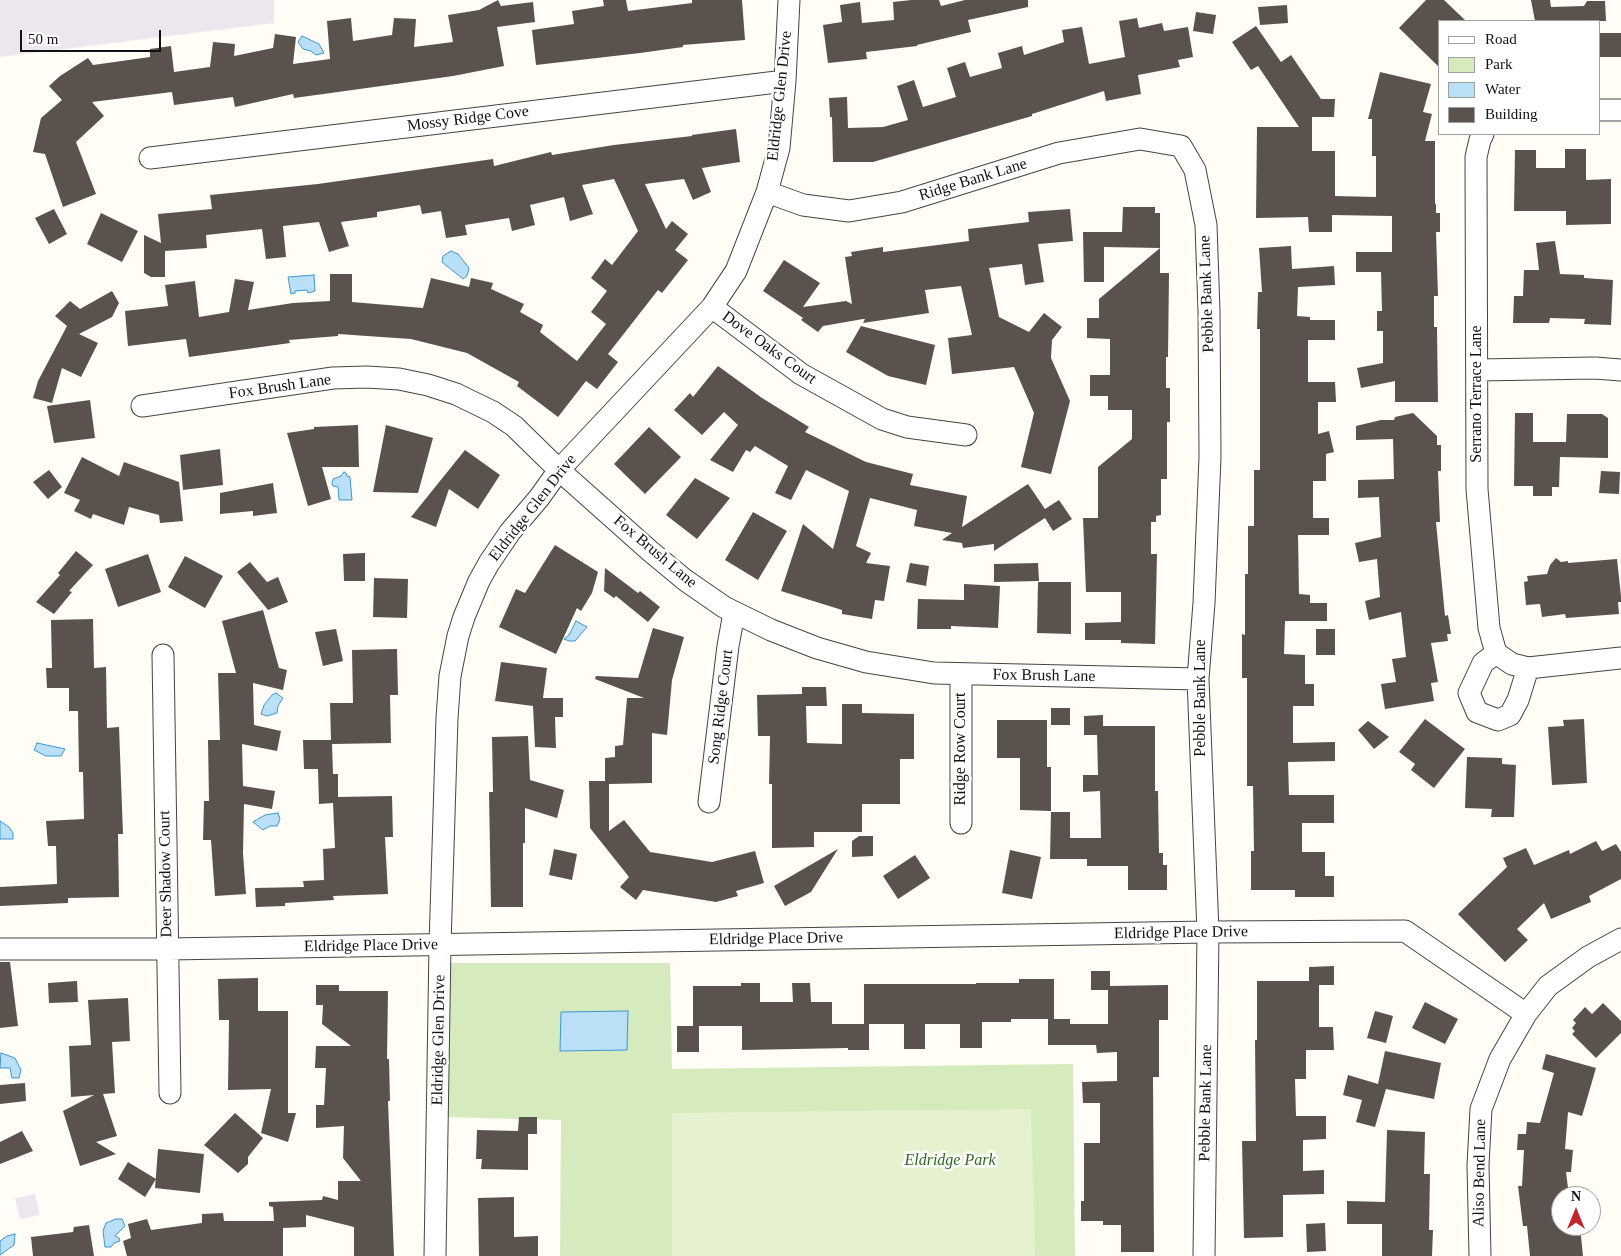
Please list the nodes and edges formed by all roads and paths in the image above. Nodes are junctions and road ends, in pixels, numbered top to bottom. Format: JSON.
{"nodes":[{"id":1,"x":789,"y":0,"type":"edge"},
{"id":2,"x":785,"y":80,"type":"junction"},
{"id":3,"x":1601,"y":110,"type":"edge"},
{"id":4,"x":1621,"y":110,"type":"edge"},
{"id":5,"x":1482,"y":135,"type":"edge"},
{"id":6,"x":1181,"y":146,"type":"joint"},
{"id":7,"x":150,"y":158,"type":"dead end"},
{"id":8,"x":767,"y":192,"type":"junction"},
{"id":9,"x":712,"y":306,"type":"junction"},
{"id":10,"x":1478,"y":370,"type":"junction"},
{"id":11,"x":1621,"y":370,"type":"edge"},
{"id":12,"x":142,"y":406,"type":"dead end"},
{"id":13,"x":966,"y":435,"type":"dead end"},
{"id":14,"x":559,"y":470,"type":"junction"},
{"id":15,"x":734,"y":612,"type":"junction"},
{"id":16,"x":163,"y":655,"type":"dead end"},
{"id":17,"x":1621,"y":658,"type":"edge"},
{"id":18,"x":1512,"y":662,"type":"junction"},
{"id":19,"x":961,"y":674,"type":"junction"},
{"id":20,"x":1198,"y":679,"type":"junction"},
{"id":21,"x":709,"y":802,"type":"dead end"},
{"id":22,"x":961,"y":823,"type":"dead end"},
{"id":23,"x":1208,"y":932,"type":"junction"},
{"id":24,"x":1621,"y":938,"type":"edge"},
{"id":25,"x":440,"y":945,"type":"junction"},
{"id":26,"x":0,"y":949,"type":"edge"},
{"id":27,"x":168,"y":949,"type":"junction"},
{"id":28,"x":1526,"y":1014,"type":"junction"},
{"id":29,"x":170,"y":1093,"type":"dead end"},
{"id":30,"x":435,"y":1256,"type":"edge"},
{"id":31,"x":1204,"y":1256,"type":"edge"},
{"id":32,"x":1480,"y":1256,"type":"edge"}],
"edges":[{"from":1,"to":2,"type":"street","name":"Eldridge Glen Drive"},
{"from":2,"to":7,"type":"street","name":"Mossy Ridge Cove"},
{"from":2,"to":8,"type":"street","name":"Eldridge Glen Drive"},
{"from":3,"to":4,"type":"street"},
{"from":5,"to":10,"type":"street","name":"Serrano Terrace Lane"},
{"from":6,"to":8,"type":"street","name":"Ridge Bank Lane"},
{"from":6,"to":20,"type":"street","name":"Pebble Bank Lane"},
{"from":8,"to":9,"type":"street","name":"Eldridge Glen Drive"},
{"from":9,"to":13,"type":"street","name":"Dove Oaks Court"},
{"from":9,"to":14,"type":"street","name":"Eldridge Glen Drive"},
{"from":10,"to":11,"type":"street"},
{"from":10,"to":18,"type":"street","name":"Serrano Terrace Lane"},
{"from":12,"to":14,"type":"street","name":"Fox Brush Lane"},
{"from":14,"to":15,"type":"street","name":"Fox Brush Lane"},
{"from":14,"to":25,"type":"street","name":"Eldridge Glen Drive"},
{"from":15,"to":19,"type":"street","name":"Fox Brush Lane"},
{"from":15,"to":21,"type":"street","name":"Song Ridge Court"},
{"from":16,"to":27,"type":"street","name":"Deer Shadow Court"},
{"from":17,"to":18,"type":"street"},
{"from":18,"to":18,"type":"street"},
{"from":19,"to":20,"type":"street","name":"Fox Brush Lane"},
{"from":19,"to":22,"type":"street","name":"Ridge Row Court"},
{"from":20,"to":23,"type":"street","name":"Pebble Bank Lane"},
{"from":23,"to":25,"type":"street","name":"Eldridge Place Drive"},
{"from":23,"to":28,"type":"street","name":"Eldridge Place Drive"},
{"from":23,"to":31,"type":"street","name":"Pebble Bank Lane"},
{"from":24,"to":28,"type":"street","name":"Aliso Bend Lane"},
{"from":25,"to":27,"type":"street","name":"Eldridge Place Drive"},
{"from":25,"to":30,"type":"street","name":"Eldridge Glen Drive"},
{"from":26,"to":27,"type":"street","name":"Eldridge Place Drive"},
{"from":27,"to":29,"type":"street","name":"Deer Shadow Court"},
{"from":28,"to":32,"type":"street","name":"Aliso Bend Lane"}]}
